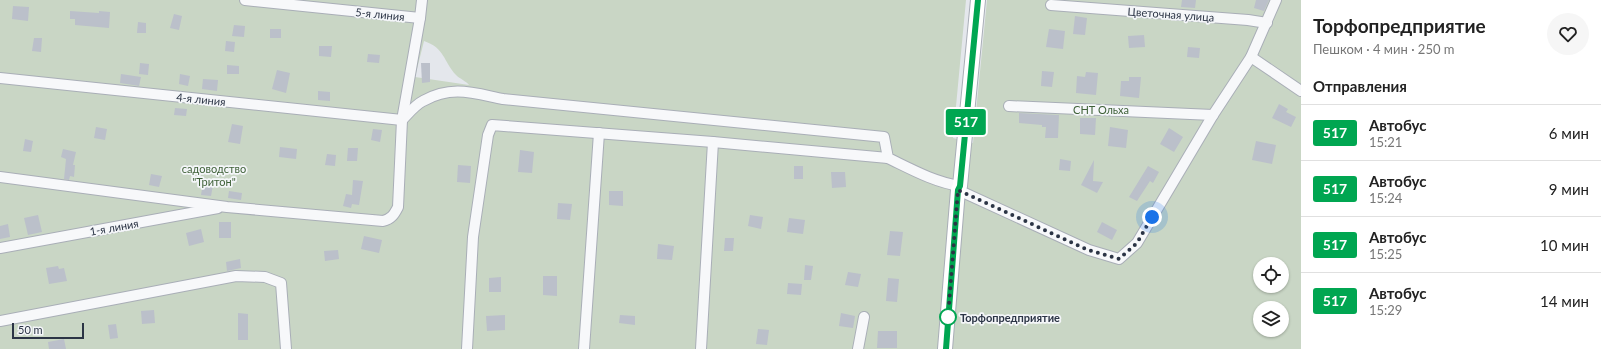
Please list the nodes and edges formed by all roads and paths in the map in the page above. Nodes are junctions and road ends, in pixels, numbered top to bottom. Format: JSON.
{"nodes":[{"id":1,"x":245,"y":0,"type":"edge"},
{"id":2,"x":422,"y":0,"type":"edge"},
{"id":3,"x":978,"y":0,"type":"edge"},
{"id":4,"x":1276,"y":0,"type":"edge"},
{"id":5,"x":1051,"y":5,"type":"dead end"},
{"id":6,"x":420,"y":18,"type":"junction"},
{"id":7,"x":1267,"y":23,"type":"junction"},
{"id":8,"x":1251,"y":56,"type":"junction"},
{"id":9,"x":0,"y":78,"type":"edge"},
{"id":10,"x":1301,"y":91,"type":"edge"},
{"id":11,"x":1009,"y":106,"type":"dead end"},
{"id":12,"x":1213,"y":115,"type":"junction"},
{"id":13,"x":402,"y":120,"type":"junction"},
{"id":14,"x":599,"y":133,"type":"junction"},
{"id":15,"x":713,"y":142,"type":"junction"},
{"id":16,"x":888,"y":158,"type":"junction"},
{"id":17,"x":0,"y":177,"type":"edge"},
{"id":18,"x":959,"y":188,"type":"junction"},
{"id":19,"x":227,"y":207,"type":"junction"},
{"id":20,"x":0,"y":248,"type":"edge"},
{"id":21,"x":864,"y":317,"type":"dead end"},
{"id":22,"x":0,"y":321,"type":"edge"},
{"id":23,"x":286,"y":349,"type":"edge"},
{"id":24,"x":467,"y":349,"type":"edge"},
{"id":25,"x":584,"y":349,"type":"edge"},
{"id":26,"x":701,"y":349,"type":"edge"},
{"id":27,"x":858,"y":349,"type":"edge"},
{"id":28,"x":946,"y":349,"type":"edge"}],
"edges":[{"from":1,"to":6,"type":"street","name":"5-я линия"},
{"from":2,"to":6,"type":"street"},
{"from":3,"to":18,"type":"main road"},
{"from":4,"to":7,"type":"street"},
{"from":5,"to":7,"type":"street","name":"Цветочная улица"},
{"from":6,"to":13,"type":"street"},
{"from":7,"to":8,"type":"street"},
{"from":8,"to":10,"type":"street"},
{"from":8,"to":12,"type":"street"},
{"from":9,"to":13,"type":"street","name":"4-я линия"},
{"from":11,"to":12,"type":"street"},
{"from":12,"to":18,"type":"street"},
{"from":13,"to":16,"type":"street"},
{"from":13,"to":19,"type":"street"},
{"from":14,"to":15,"type":"street"},
{"from":14,"to":24,"type":"street"},
{"from":14,"to":25,"type":"street"},
{"from":15,"to":16,"type":"street"},
{"from":15,"to":26,"type":"street"},
{"from":16,"to":18,"type":"street"},
{"from":17,"to":19,"type":"street"},
{"from":18,"to":28,"type":"main road"},
{"from":19,"to":20,"type":"street","name":"1-я линия"},
{"from":21,"to":27,"type":"street"},
{"from":22,"to":23,"type":"street"}]}
